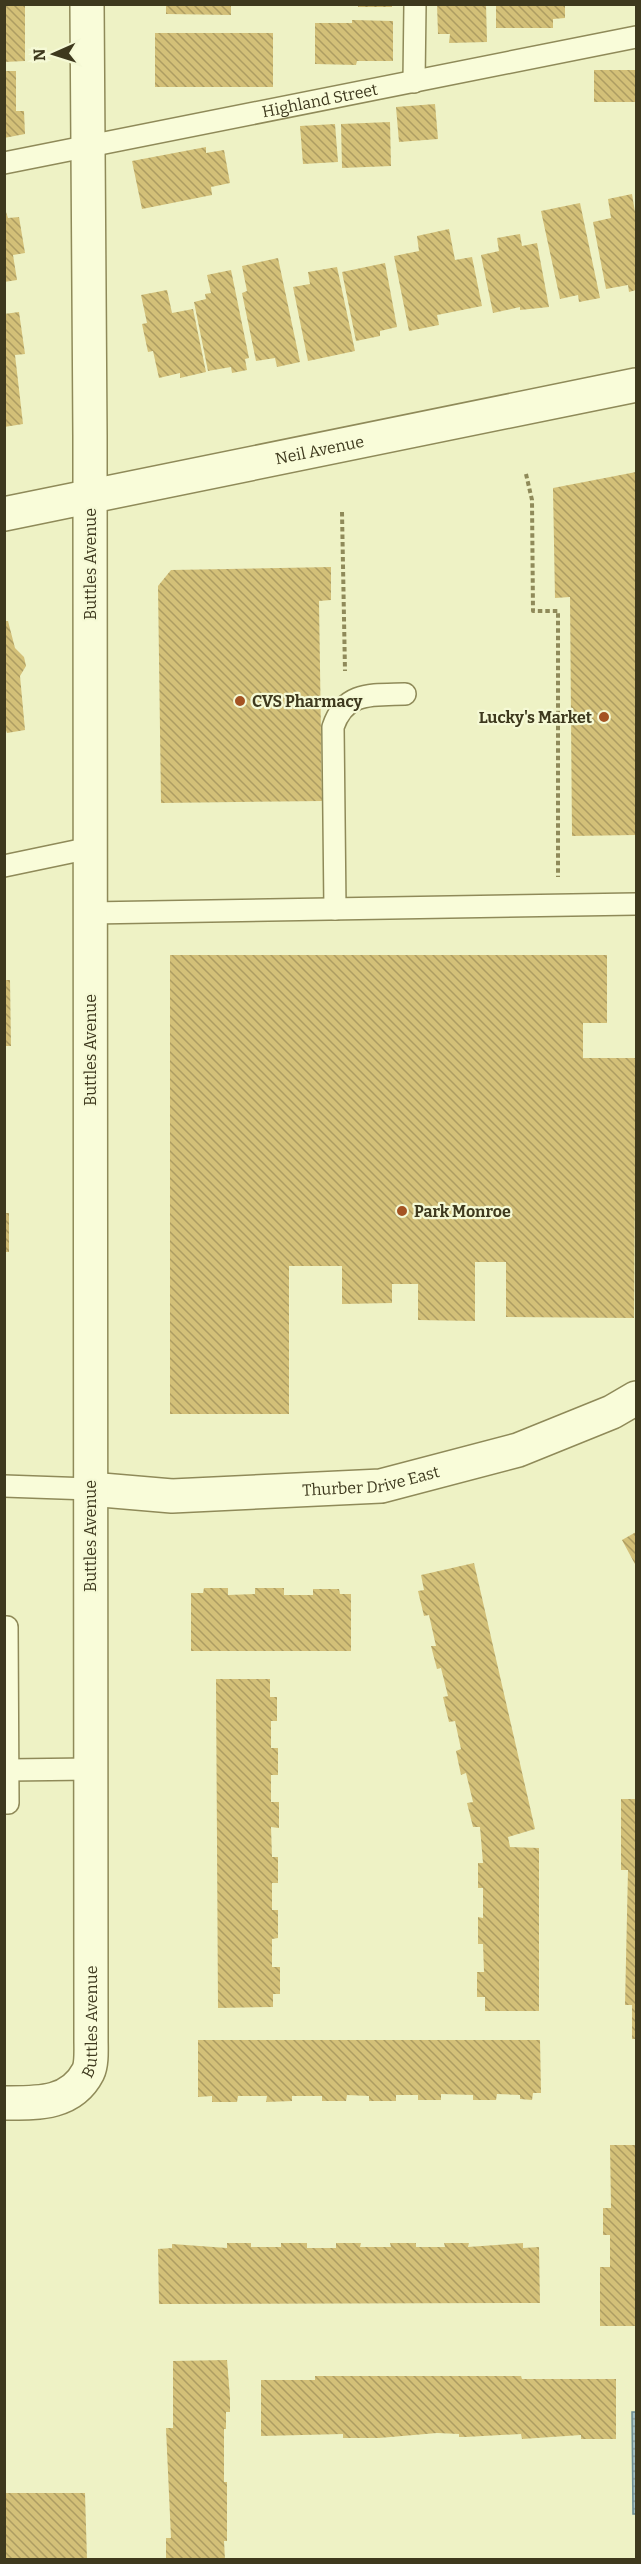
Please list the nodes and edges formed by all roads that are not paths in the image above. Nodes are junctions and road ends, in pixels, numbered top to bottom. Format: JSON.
{"nodes":[{"id":1,"x":87,"y":4,"type":"edge"},
{"id":2,"x":415,"y":4,"type":"edge"},
{"id":3,"x":636,"y":36,"type":"edge"},
{"id":4,"x":414,"y":82,"type":"junction"},
{"id":5,"x":88,"y":147,"type":"junction"},
{"id":6,"x":4,"y":164,"type":"edge"},
{"id":7,"x":636,"y":384,"type":"edge"},
{"id":8,"x":90,"y":496,"type":"junction"},
{"id":9,"x":4,"y":514,"type":"edge"},
{"id":10,"x":405,"y":694,"type":"dead end"},
{"id":11,"x":90,"y":848,"type":"junction"},
{"id":12,"x":4,"y":866,"type":"edge"},
{"id":13,"x":636,"y":904,"type":"edge"},
{"id":14,"x":335,"y":909,"type":"junction"},
{"id":15,"x":90,"y":913,"type":"junction"},
{"id":16,"x":636,"y":1398,"type":"edge"},
{"id":17,"x":4,"y":1486,"type":"edge"},
{"id":18,"x":90,"y":1489,"type":"junction"},
{"id":19,"x":4,"y":1627,"type":"edge"},
{"id":20,"x":91,"y":1769,"type":"junction"},
{"id":21,"x":8,"y":1770,"type":"junction"},
{"id":22,"x":4,"y":1803,"type":"edge"},
{"id":23,"x":4,"y":2103,"type":"edge"}],
"edges":[{"from":1,"to":5,"type":"street","name":"Buttles Avenue"},
{"from":2,"to":4,"type":"lane"},
{"from":3,"to":4,"type":"lane","name":"Highland Street"},
{"from":4,"to":5,"type":"lane","name":"Highland Street"},
{"from":5,"to":6,"type":"lane","name":"Highland Street"},
{"from":5,"to":8,"type":"street","name":"Buttles Avenue"},
{"from":7,"to":8,"type":"street","name":"Neil Avenue"},
{"from":8,"to":9,"type":"street","name":"Neil Avenue"},
{"from":8,"to":11,"type":"street","name":"Buttles Avenue"},
{"from":10,"to":14,"type":"lane"},
{"from":11,"to":12,"type":"lane"},
{"from":11,"to":15,"type":"street","name":"Buttles Avenue"},
{"from":13,"to":14,"type":"lane"},
{"from":14,"to":15,"type":"lane"},
{"from":15,"to":18,"type":"street","name":"Buttles Avenue"},
{"from":16,"to":18,"type":"street","name":"Thurber Drive East"},
{"from":17,"to":18,"type":"lane"},
{"from":18,"to":20,"type":"street","name":"Buttles Avenue"},
{"from":19,"to":21,"type":"lane"},
{"from":20,"to":21,"type":"lane"},
{"from":20,"to":23,"type":"street","name":"Buttles Avenue"},
{"from":21,"to":22,"type":"lane"}]}
